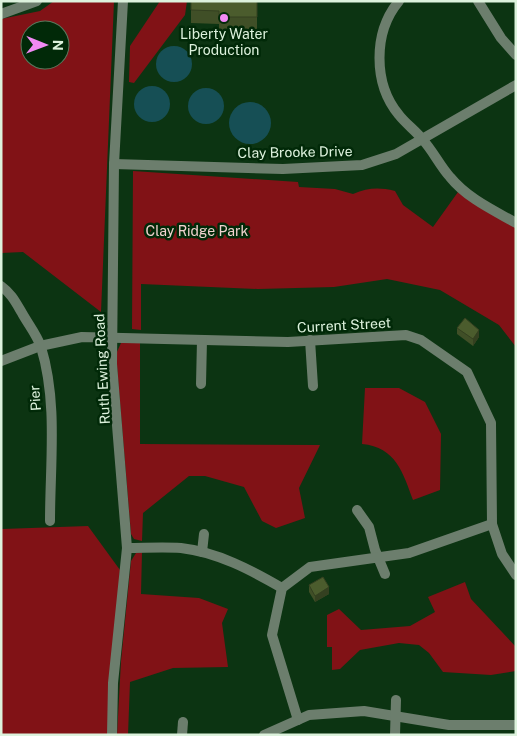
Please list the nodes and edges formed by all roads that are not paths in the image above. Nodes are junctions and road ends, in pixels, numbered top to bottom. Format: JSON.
{"nodes":[{"id":1,"x":37,"y":1,"type":"edge"},
{"id":2,"x":123,"y":1,"type":"edge"},
{"id":3,"x":399,"y":1,"type":"edge"},
{"id":4,"x":478,"y":1,"type":"edge"},
{"id":5,"x":1,"y":14,"type":"edge"},
{"id":6,"x":516,"y":54,"type":"edge"},
{"id":7,"x":516,"y":85,"type":"edge"},
{"id":8,"x":422,"y":139,"type":"junction"},
{"id":9,"x":114,"y":164,"type":"junction"},
{"id":10,"x":516,"y":223,"type":"edge"},
{"id":11,"x":1,"y":286,"type":"edge"},
{"id":12,"x":112,"y":337,"type":"junction"},
{"id":13,"x":202,"y":340,"type":"junction"},
{"id":14,"x":310,"y":340,"type":"junction"},
{"id":15,"x":40,"y":346,"type":"junction"},
{"id":16,"x":1,"y":360,"type":"edge"},
{"id":17,"x":201,"y":384,"type":"dead end"},
{"id":18,"x":313,"y":386,"type":"dead end"},
{"id":19,"x":357,"y":510,"type":"dead end"},
{"id":20,"x":50,"y":522,"type":"dead end"},
{"id":21,"x":492,"y":524,"type":"junction"},
{"id":22,"x":204,"y":534,"type":"dead end"},
{"id":23,"x":126,"y":548,"type":"junction"},
{"id":24,"x":202,"y":552,"type":"junction"},
{"id":25,"x":377,"y":556,"type":"junction"},
{"id":26,"x":385,"y":574,"type":"dead end"},
{"id":27,"x":516,"y":575,"type":"edge"},
{"id":28,"x":282,"y":588,"type":"junction"},
{"id":29,"x":396,"y":700,"type":"dead end"},
{"id":30,"x":397,"y":717,"type":"junction"},
{"id":31,"x":298,"y":720,"type":"junction"},
{"id":32,"x":183,"y":722,"type":"dead end"},
{"id":33,"x":516,"y":724,"type":"edge"},
{"id":34,"x":112,"y":735,"type":"edge"},
{"id":35,"x":182,"y":735,"type":"edge"},
{"id":36,"x":264,"y":735,"type":"edge"},
{"id":37,"x":395,"y":735,"type":"edge"}],
"edges":[{"from":1,"to":5,"type":"street"},
{"from":2,"to":9,"type":"street","name":"Ruth Ewing Road"},
{"from":3,"to":8,"type":"street"},
{"from":4,"to":6,"type":"street"},
{"from":7,"to":8,"type":"street","name":"Clay Brooke Drive"},
{"from":8,"to":9,"type":"street","name":"Clay Brooke Drive"},
{"from":8,"to":10,"type":"street"},
{"from":9,"to":12,"type":"street","name":"Ruth Ewing Road"},
{"from":11,"to":15,"type":"street","name":"Pier"},
{"from":12,"to":13,"type":"street","name":"Current Street"},
{"from":12,"to":15,"type":"street","name":"Current Street"},
{"from":12,"to":23,"type":"street","name":"Ruth Ewing Road"},
{"from":13,"to":14,"type":"street","name":"Current Street"},
{"from":13,"to":17,"type":"street"},
{"from":14,"to":18,"type":"street"},
{"from":14,"to":21,"type":"street","name":"Current Street"},
{"from":15,"to":16,"type":"street","name":"Current Street"},
{"from":15,"to":20,"type":"street","name":"Pier"},
{"from":19,"to":25,"type":"street"},
{"from":21,"to":25,"type":"street"},
{"from":21,"to":27,"type":"street","name":"Current Street"},
{"from":22,"to":24,"type":"street"},
{"from":23,"to":24,"type":"street"},
{"from":23,"to":34,"type":"street","name":"Ruth Ewing Road"},
{"from":24,"to":28,"type":"street"},
{"from":25,"to":26,"type":"street"},
{"from":25,"to":28,"type":"street"},
{"from":28,"to":31,"type":"street"},
{"from":29,"to":30,"type":"street"},
{"from":30,"to":31,"type":"street"},
{"from":30,"to":33,"type":"street"},
{"from":30,"to":37,"type":"street"},
{"from":31,"to":36,"type":"street"},
{"from":32,"to":35,"type":"street"}]}
